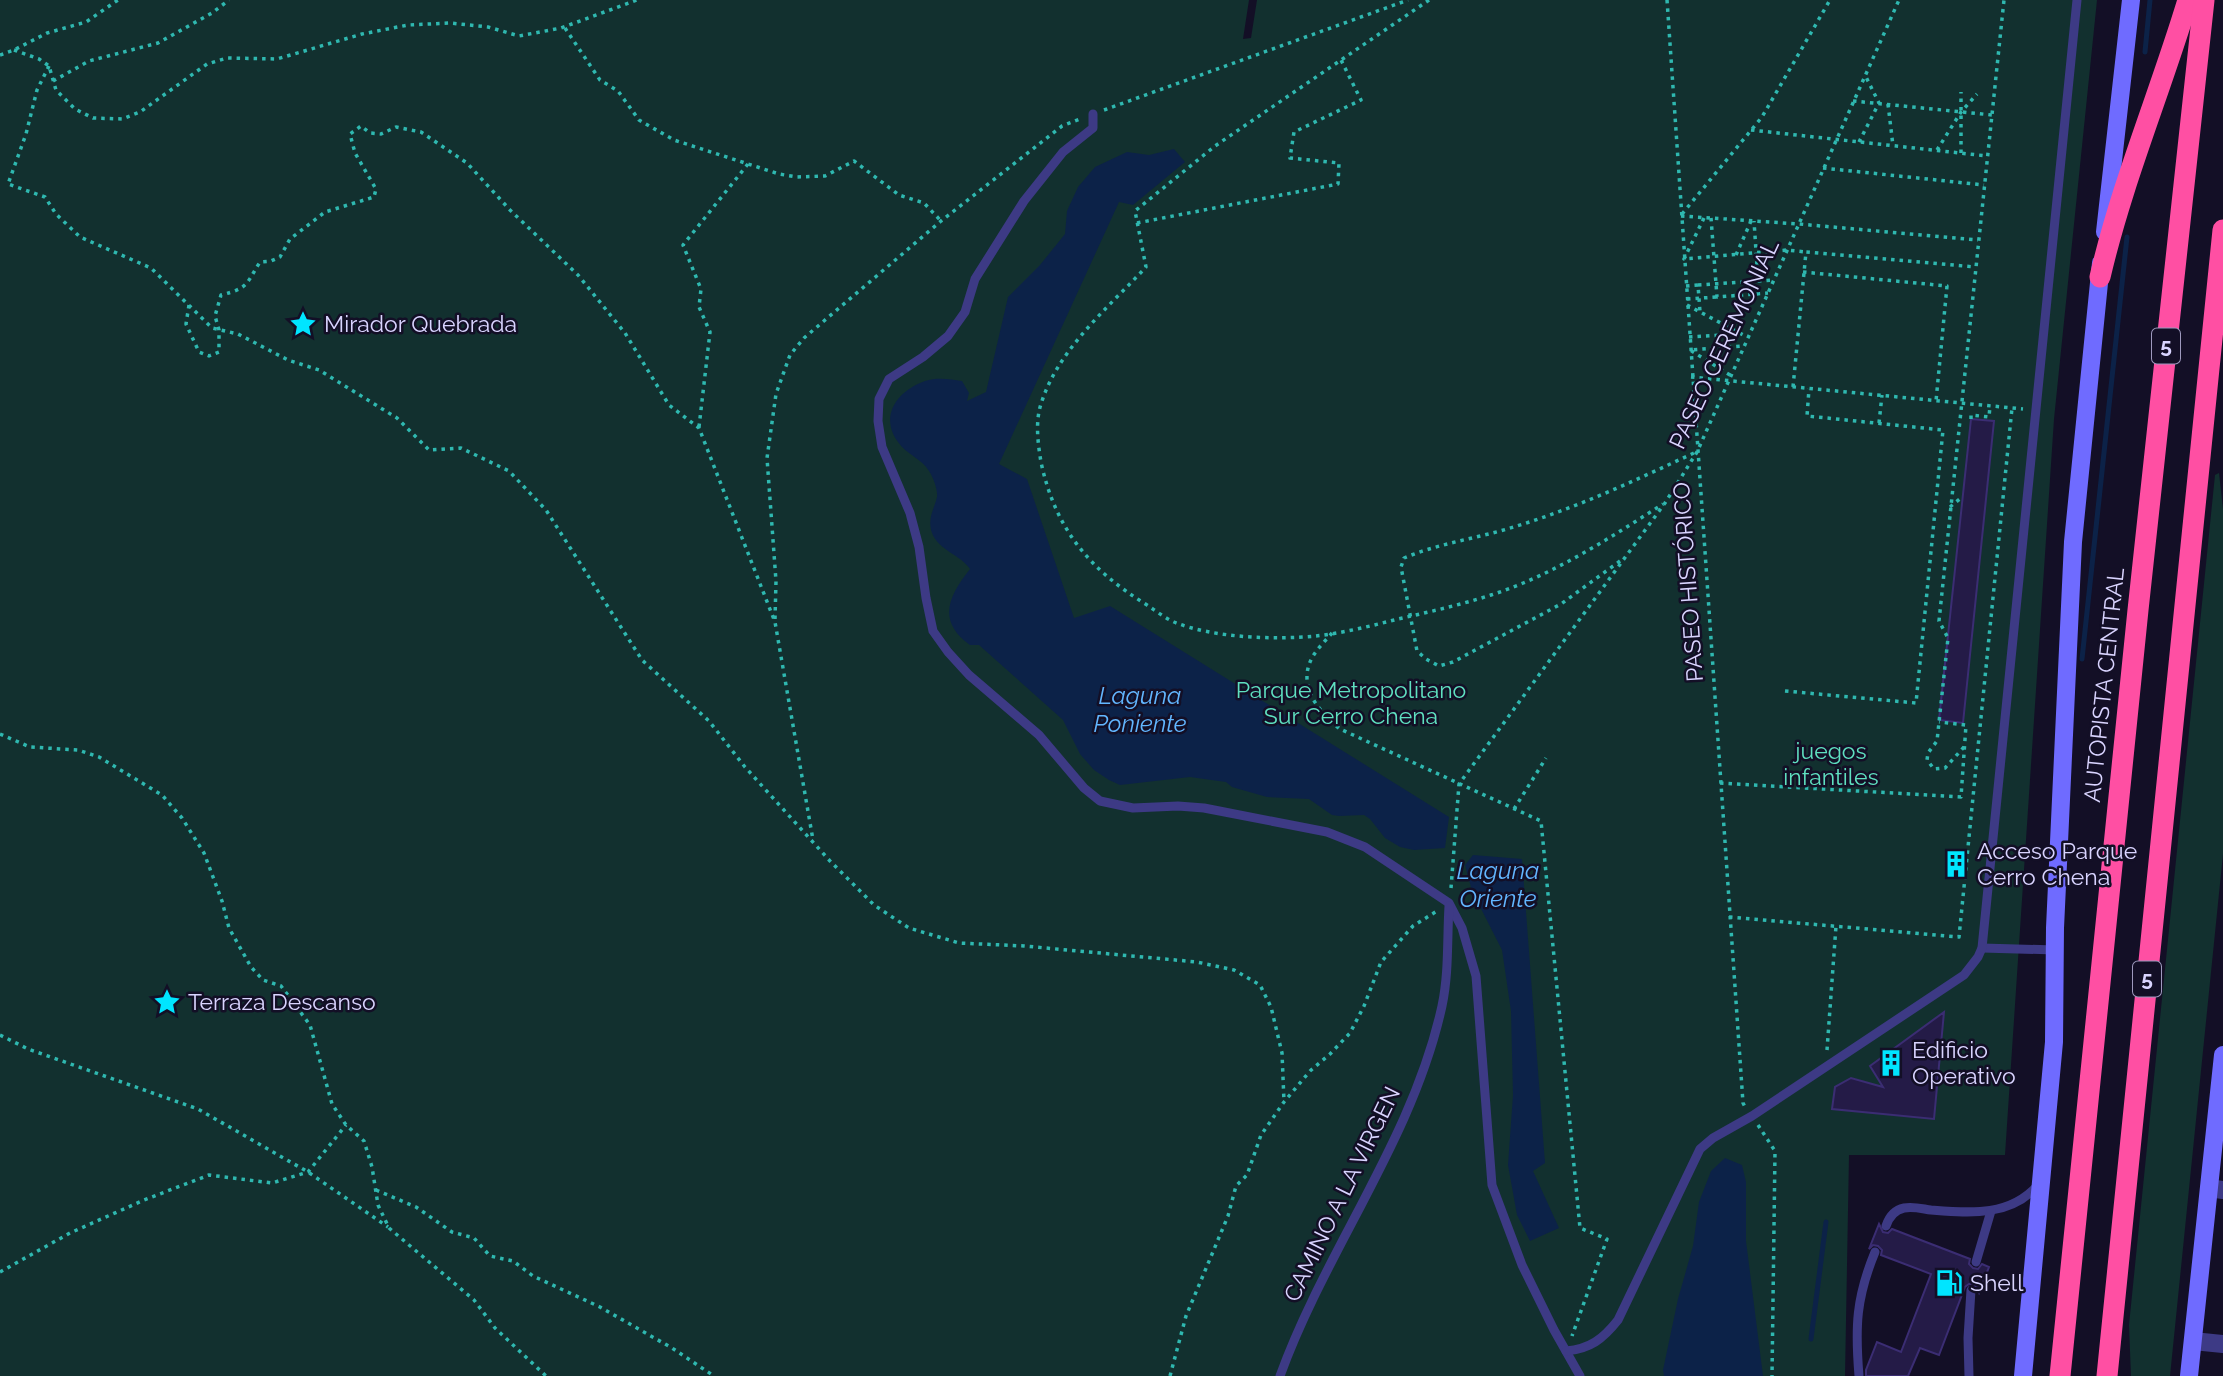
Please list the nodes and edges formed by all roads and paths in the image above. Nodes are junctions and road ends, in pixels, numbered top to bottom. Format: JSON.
{"nodes":[{"id":1,"x":118,"y":0,"type":"edge"},
{"id":2,"x":229,"y":0,"type":"edge"},
{"id":3,"x":637,"y":0,"type":"edge"},
{"id":4,"x":1429,"y":0,"type":"edge"},
{"id":5,"x":1667,"y":0,"type":"edge"},
{"id":6,"x":1830,"y":0,"type":"edge"},
{"id":7,"x":1899,"y":0,"type":"edge"},
{"id":8,"x":2004,"y":0,"type":"edge"},
{"id":9,"x":2077,"y":0,"type":"edge"},
{"id":10,"x":2131,"y":0,"type":"edge"},
{"id":11,"x":2188,"y":0,"type":"edge"},
{"id":12,"x":2204,"y":0,"type":"edge"},
{"id":13,"x":565,"y":27,"type":"junction"},
{"id":14,"x":13,"y":50,"type":"junction"},
{"id":15,"x":0,"y":55,"type":"edge"},
{"id":16,"x":1341,"y":60,"type":"junction"},
{"id":17,"x":49,"y":66,"type":"junction"},
{"id":18,"x":1865,"y":75,"type":"junction"},
{"id":19,"x":53,"y":80,"type":"junction"},
{"id":20,"x":1961,"y":92,"type":"dead end"},
{"id":21,"x":1977,"y":94,"type":"dead end"},
{"id":22,"x":1853,"y":101,"type":"junction"},
{"id":23,"x":1879,"y":103,"type":"junction"},
{"id":24,"x":1888,"y":104,"type":"junction"},
{"id":25,"x":1961,"y":112,"type":"junction"},
{"id":26,"x":1093,"y":114,"type":"dead end"},
{"id":27,"x":1992,"y":115,"type":"junction"},
{"id":28,"x":1751,"y":130,"type":"junction"},
{"id":29,"x":1836,"y":139,"type":"junction"},
{"id":30,"x":1858,"y":142,"type":"junction"},
{"id":31,"x":1894,"y":146,"type":"junction"},
{"id":32,"x":1937,"y":150,"type":"junction"},
{"id":33,"x":1961,"y":153,"type":"junction"},
{"id":34,"x":1987,"y":156,"type":"junction"},
{"id":35,"x":747,"y":164,"type":"junction"},
{"id":36,"x":1823,"y":168,"type":"junction"},
{"id":37,"x":1984,"y":185,"type":"junction"},
{"id":38,"x":1681,"y":216,"type":"junction"},
{"id":39,"x":1704,"y":218,"type":"junction"},
{"id":40,"x":1710,"y":218,"type":"junction"},
{"id":41,"x":941,"y":220,"type":"dead end"},
{"id":42,"x":1753,"y":220,"type":"junction"},
{"id":43,"x":1137,"y":223,"type":"junction"},
{"id":44,"x":1799,"y":223,"type":"junction"},
{"id":45,"x":2222,"y":236,"type":"edge"},
{"id":46,"x":1978,"y":240,"type":"junction"},
{"id":47,"x":1787,"y":250,"type":"junction"},
{"id":48,"x":1805,"y":251,"type":"junction"},
{"id":49,"x":1756,"y":253,"type":"junction"},
{"id":50,"x":1737,"y":255,"type":"junction"},
{"id":51,"x":1713,"y":257,"type":"junction"},
{"id":52,"x":1684,"y":259,"type":"junction"},
{"id":53,"x":2223,"y":266,"type":"edge"},
{"id":54,"x":1975,"y":268,"type":"junction"},
{"id":55,"x":1804,"y":272,"type":"junction"},
{"id":56,"x":2099,"y":277,"type":"junction"},
{"id":57,"x":1773,"y":280,"type":"junction"},
{"id":58,"x":1758,"y":281,"type":"junction"},
{"id":59,"x":1716,"y":284,"type":"junction"},
{"id":60,"x":1698,"y":285,"type":"junction"},
{"id":61,"x":1686,"y":286,"type":"junction"},
{"id":62,"x":1768,"y":293,"type":"junction"},
{"id":63,"x":1717,"y":297,"type":"junction"},
{"id":64,"x":1699,"y":298,"type":"junction"},
{"id":65,"x":1686,"y":299,"type":"junction"},
{"id":66,"x":189,"y":305,"type":"junction"},
{"id":67,"x":1687,"y":305,"type":"junction"},
{"id":68,"x":1700,"y":312,"type":"junction"},
{"id":69,"x":219,"y":330,"type":"junction"},
{"id":70,"x":1741,"y":334,"type":"junction"},
{"id":71,"x":1716,"y":335,"type":"junction"},
{"id":72,"x":1689,"y":337,"type":"junction"},
{"id":73,"x":1748,"y":337,"type":"junction"},
{"id":74,"x":1744,"y":345,"type":"junction"},
{"id":75,"x":1716,"y":348,"type":"junction"},
{"id":76,"x":1690,"y":350,"type":"junction"},
{"id":77,"x":1731,"y":376,"type":"junction"},
{"id":78,"x":1691,"y":377,"type":"junction"},
{"id":79,"x":1729,"y":381,"type":"junction"},
{"id":80,"x":1793,"y":387,"type":"junction"},
{"id":81,"x":1809,"y":388,"type":"junction"},
{"id":82,"x":1882,"y":396,"type":"junction"},
{"id":83,"x":1936,"y":401,"type":"junction"},
{"id":84,"x":1961,"y":403,"type":"junction"},
{"id":85,"x":1990,"y":406,"type":"junction"},
{"id":86,"x":2012,"y":408,"type":"junction"},
{"id":87,"x":2036,"y":410,"type":"junction"},
{"id":88,"x":1970,"y":419,"type":"dead end"},
{"id":89,"x":1879,"y":423,"type":"junction"},
{"id":90,"x":699,"y":428,"type":"junction"},
{"id":91,"x":1697,"y":452,"type":"junction"},
{"id":92,"x":1962,"y":497,"type":"dead end"},
{"id":93,"x":1665,"y":503,"type":"junction"},
{"id":94,"x":1950,"y":507,"type":"junction"},
{"id":95,"x":1625,"y":558,"type":"junction"},
{"id":96,"x":1332,"y":633,"type":"junction"},
{"id":97,"x":1785,"y":691,"type":"dead end"},
{"id":98,"x":1939,"y":721,"type":"junction"},
{"id":99,"x":0,"y":734,"type":"edge"},
{"id":100,"x":1964,"y":747,"type":"junction"},
{"id":101,"x":1546,"y":758,"type":"dead end"},
{"id":102,"x":1720,"y":783,"type":"junction"},
{"id":103,"x":1459,"y":784,"type":"junction"},
{"id":104,"x":1514,"y":809,"type":"junction"},
{"id":105,"x":813,"y":842,"type":"junction"},
{"id":106,"x":1449,"y":903,"type":"junction"},
{"id":107,"x":1729,"y":917,"type":"junction"},
{"id":108,"x":1836,"y":926,"type":"junction"},
{"id":109,"x":1982,"y":948,"type":"junction"},
{"id":110,"x":2055,"y":950,"type":"junction"},
{"id":111,"x":0,"y":1035,"type":"edge"},
{"id":112,"x":2223,"y":1061,"type":"edge"},
{"id":113,"x":1825,"y":1068,"type":"junction"},
{"id":114,"x":1284,"y":1102,"type":"junction"},
{"id":115,"x":1752,"y":1116,"type":"junction"},
{"id":116,"x":346,"y":1125,"type":"junction"},
{"id":117,"x":308,"y":1172,"type":"junction"},
{"id":118,"x":2042,"y":1182,"type":"junction"},
{"id":119,"x":2216,"y":1189,"type":"edge"},
{"id":120,"x":376,"y":1190,"type":"junction"},
{"id":121,"x":1991,"y":1212,"type":"junction"},
{"id":122,"x":1886,"y":1226,"type":"dead end"},
{"id":123,"x":389,"y":1228,"type":"junction"},
{"id":124,"x":1875,"y":1252,"type":"dead end"},
{"id":125,"x":1976,"y":1262,"type":"dead end"},
{"id":126,"x":0,"y":1272,"type":"edge"},
{"id":127,"x":1971,"y":1290,"type":"dead end"},
{"id":128,"x":2193,"y":1341,"type":"junction"},
{"id":129,"x":2223,"y":1344,"type":"edge"},
{"id":130,"x":1566,"y":1351,"type":"junction"},
{"id":131,"x":546,"y":1376,"type":"edge"},
{"id":132,"x":714,"y":1376,"type":"edge"},
{"id":133,"x":1170,"y":1376,"type":"edge"},
{"id":134,"x":1280,"y":1376,"type":"edge"},
{"id":135,"x":1580,"y":1376,"type":"edge"},
{"id":136,"x":1772,"y":1376,"type":"edge"},
{"id":137,"x":1859,"y":1376,"type":"edge"},
{"id":138,"x":1969,"y":1376,"type":"edge"},
{"id":139,"x":2023,"y":1376,"type":"edge"},
{"id":140,"x":2060,"y":1376,"type":"edge"},
{"id":141,"x":2109,"y":1376,"type":"edge"},
{"id":142,"x":2189,"y":1376,"type":"edge"}],
"edges":[{"from":1,"to":14,"type":"path"},
{"from":2,"to":19,"type":"path"},
{"from":3,"to":13,"type":"path"},
{"from":4,"to":16,"type":"path"},
{"from":5,"to":38,"type":"path","name":"PASEO HISTÓRICO"},
{"from":6,"to":28,"type":"path"},
{"from":7,"to":18,"type":"path","name":"PASEO CEREMONIAL"},
{"from":8,"to":27,"type":"path"},
{"from":9,"to":87,"type":"lane"},
{"from":10,"to":56,"type":"main road"},
{"from":11,"to":56,"type":"highway"},
{"from":12,"to":140,"type":"highway","name":"AUTOPISTA CENTRAL","number":"5"},
{"from":13,"to":19,"type":"path"},
{"from":13,"to":35,"type":"path"},
{"from":14,"to":15,"type":"path"},
{"from":14,"to":17,"type":"path"},
{"from":16,"to":43,"type":"path"},
{"from":16,"to":43,"type":"path"},
{"from":17,"to":19,"type":"path"},
{"from":17,"to":66,"type":"path"},
{"from":18,"to":22,"type":"path","name":"PASEO CEREMONIAL"},
{"from":18,"to":23,"type":"path"},
{"from":20,"to":25,"type":"path"},
{"from":21,"to":25,"type":"path"},
{"from":22,"to":23,"type":"path"},
{"from":22,"to":29,"type":"path","name":"PASEO CEREMONIAL"},
{"from":23,"to":24,"type":"path"},
{"from":23,"to":30,"type":"path"},
{"from":24,"to":25,"type":"path"},
{"from":24,"to":31,"type":"path"},
{"from":25,"to":27,"type":"path"},
{"from":25,"to":32,"type":"path"},
{"from":25,"to":33,"type":"path"},
{"from":26,"to":106,"type":"lane"},
{"from":27,"to":34,"type":"path"},
{"from":28,"to":29,"type":"path"},
{"from":28,"to":38,"type":"path"},
{"from":29,"to":30,"type":"path"},
{"from":29,"to":36,"type":"path","name":"PASEO CEREMONIAL"},
{"from":30,"to":31,"type":"path"},
{"from":31,"to":32,"type":"path"},
{"from":32,"to":33,"type":"path"},
{"from":33,"to":34,"type":"path"},
{"from":34,"to":37,"type":"path"},
{"from":35,"to":41,"type":"path"},
{"from":35,"to":90,"type":"path"},
{"from":36,"to":37,"type":"path"},
{"from":36,"to":44,"type":"path","name":"PASEO CEREMONIAL"},
{"from":37,"to":46,"type":"path"},
{"from":38,"to":39,"type":"path"},
{"from":38,"to":52,"type":"path","name":"PASEO HISTÓRICO"},
{"from":39,"to":40,"type":"path"},
{"from":39,"to":52,"type":"path"},
{"from":40,"to":42,"type":"path"},
{"from":40,"to":51,"type":"path"},
{"from":42,"to":44,"type":"path"},
{"from":42,"to":49,"type":"path"},
{"from":42,"to":50,"type":"path"},
{"from":43,"to":96,"type":"path"},
{"from":44,"to":46,"type":"path"},
{"from":44,"to":47,"type":"path","name":"PASEO CEREMONIAL"},
{"from":45,"to":53,"type":"highway"},
{"from":45,"to":141,"type":"highway","number":"5"},
{"from":46,"to":54,"type":"path"},
{"from":47,"to":48,"type":"path"},
{"from":47,"to":49,"type":"path"},
{"from":47,"to":57,"type":"path","name":"PASEO CEREMONIAL"},
{"from":48,"to":54,"type":"path"},
{"from":48,"to":55,"type":"path"},
{"from":49,"to":50,"type":"path"},
{"from":49,"to":58,"type":"path"},
{"from":50,"to":51,"type":"path"},
{"from":51,"to":52,"type":"path"},
{"from":51,"to":59,"type":"path"},
{"from":52,"to":61,"type":"path","name":"PASEO HISTÓRICO"},
{"from":54,"to":84,"type":"path"},
{"from":55,"to":80,"type":"path"},
{"from":55,"to":83,"type":"path"},
{"from":56,"to":110,"type":"main road"},
{"from":57,"to":58,"type":"path"},
{"from":57,"to":62,"type":"path","name":"PASEO CEREMONIAL"},
{"from":58,"to":59,"type":"path"},
{"from":59,"to":60,"type":"path"},
{"from":59,"to":63,"type":"path"},
{"from":60,"to":61,"type":"path"},
{"from":60,"to":64,"type":"path"},
{"from":61,"to":65,"type":"path","name":"PASEO HISTÓRICO"},
{"from":62,"to":63,"type":"path"},
{"from":62,"to":73,"type":"path","name":"PASEO CEREMONIAL"},
{"from":63,"to":64,"type":"path"},
{"from":64,"to":65,"type":"path"},
{"from":64,"to":68,"type":"path"},
{"from":65,"to":67,"type":"path","name":"PASEO HISTÓRICO"},
{"from":66,"to":69,"type":"path"},
{"from":66,"to":69,"type":"path"},
{"from":67,"to":68,"type":"path"},
{"from":67,"to":72,"type":"path","name":"PASEO HISTÓRICO"},
{"from":68,"to":70,"type":"path"},
{"from":69,"to":90,"type":"path"},
{"from":69,"to":105,"type":"path"},
{"from":70,"to":71,"type":"path"},
{"from":70,"to":73,"type":"path"},
{"from":71,"to":72,"type":"path"},
{"from":71,"to":75,"type":"path"},
{"from":72,"to":76,"type":"path","name":"PASEO HISTÓRICO"},
{"from":73,"to":74,"type":"path","name":"PASEO CEREMONIAL"},
{"from":74,"to":75,"type":"path"},
{"from":74,"to":77,"type":"path","name":"PASEO CEREMONIAL"},
{"from":75,"to":76,"type":"path"},
{"from":76,"to":77,"type":"path"},
{"from":76,"to":78,"type":"path","name":"PASEO HISTÓRICO"},
{"from":77,"to":79,"type":"path","name":"PASEO CEREMONIAL"},
{"from":78,"to":79,"type":"path"},
{"from":78,"to":91,"type":"path","name":"PASEO HISTÓRICO"},
{"from":79,"to":80,"type":"path"},
{"from":79,"to":91,"type":"path","name":"PASEO CEREMONIAL"},
{"from":80,"to":81,"type":"path"},
{"from":81,"to":82,"type":"path"},
{"from":81,"to":89,"type":"path"},
{"from":82,"to":83,"type":"path"},
{"from":82,"to":89,"type":"path"},
{"from":83,"to":84,"type":"path"},
{"from":84,"to":85,"type":"path"},
{"from":84,"to":94,"type":"path"},
{"from":85,"to":86,"type":"path"},
{"from":85,"to":88,"type":"path"},
{"from":86,"to":87,"type":"path"},
{"from":86,"to":108,"type":"path"},
{"from":87,"to":109,"type":"lane"},
{"from":89,"to":97,"type":"path"},
{"from":90,"to":105,"type":"path"},
{"from":91,"to":93,"type":"path","name":"PASEO CEREMONIAL"},
{"from":91,"to":95,"type":"path"},
{"from":91,"to":102,"type":"path","name":"PASEO HISTÓRICO"},
{"from":92,"to":94,"type":"path"},
{"from":93,"to":95,"type":"path","name":"PASEO CEREMONIAL"},
{"from":93,"to":96,"type":"path"},
{"from":94,"to":98,"type":"path"},
{"from":95,"to":103,"type":"path","name":"PASEO CEREMONIAL"},
{"from":96,"to":103,"type":"path"},
{"from":98,"to":100,"type":"path"},
{"from":98,"to":100,"type":"path"},
{"from":99,"to":116,"type":"path"},
{"from":100,"to":102,"type":"path"},
{"from":101,"to":104,"type":"path"},
{"from":102,"to":107,"type":"path","name":"PASEO HISTÓRICO"},
{"from":103,"to":104,"type":"path"},
{"from":103,"to":106,"type":"path"},
{"from":104,"to":130,"type":"path"},
{"from":105,"to":114,"type":"path"},
{"from":106,"to":114,"type":"path"},
{"from":106,"to":130,"type":"lane"},
{"from":106,"to":134,"type":"lane","name":"CAMINO A LA VIRGEN"},
{"from":107,"to":108,"type":"path"},
{"from":107,"to":115,"type":"path","name":"PASEO HISTÓRICO"},
{"from":108,"to":113,"type":"path"},
{"from":109,"to":110,"type":"lane"},
{"from":109,"to":113,"type":"lane"},
{"from":110,"to":118,"type":"main road"},
{"from":111,"to":117,"type":"path"},
{"from":112,"to":119,"type":"main road"},
{"from":113,"to":115,"type":"lane"},
{"from":114,"to":133,"type":"path"},
{"from":115,"to":130,"type":"lane"},
{"from":115,"to":136,"type":"path","name":"PASEO HISTÓRICO"},
{"from":116,"to":117,"type":"path"},
{"from":116,"to":120,"type":"path"},
{"from":117,"to":123,"type":"path"},
{"from":117,"to":126,"type":"path"},
{"from":118,"to":121,"type":"lane"},
{"from":118,"to":139,"type":"main road"},
{"from":119,"to":128,"type":"main road"},
{"from":120,"to":123,"type":"path"},
{"from":120,"to":132,"type":"path"},
{"from":121,"to":122,"type":"lane"},
{"from":121,"to":125,"type":"lane"},
{"from":123,"to":131,"type":"path"},
{"from":124,"to":137,"type":"lane"},
{"from":127,"to":138,"type":"lane"},
{"from":128,"to":129,"type":"street"},
{"from":128,"to":142,"type":"main road"},
{"from":130,"to":135,"type":"lane"}]}
